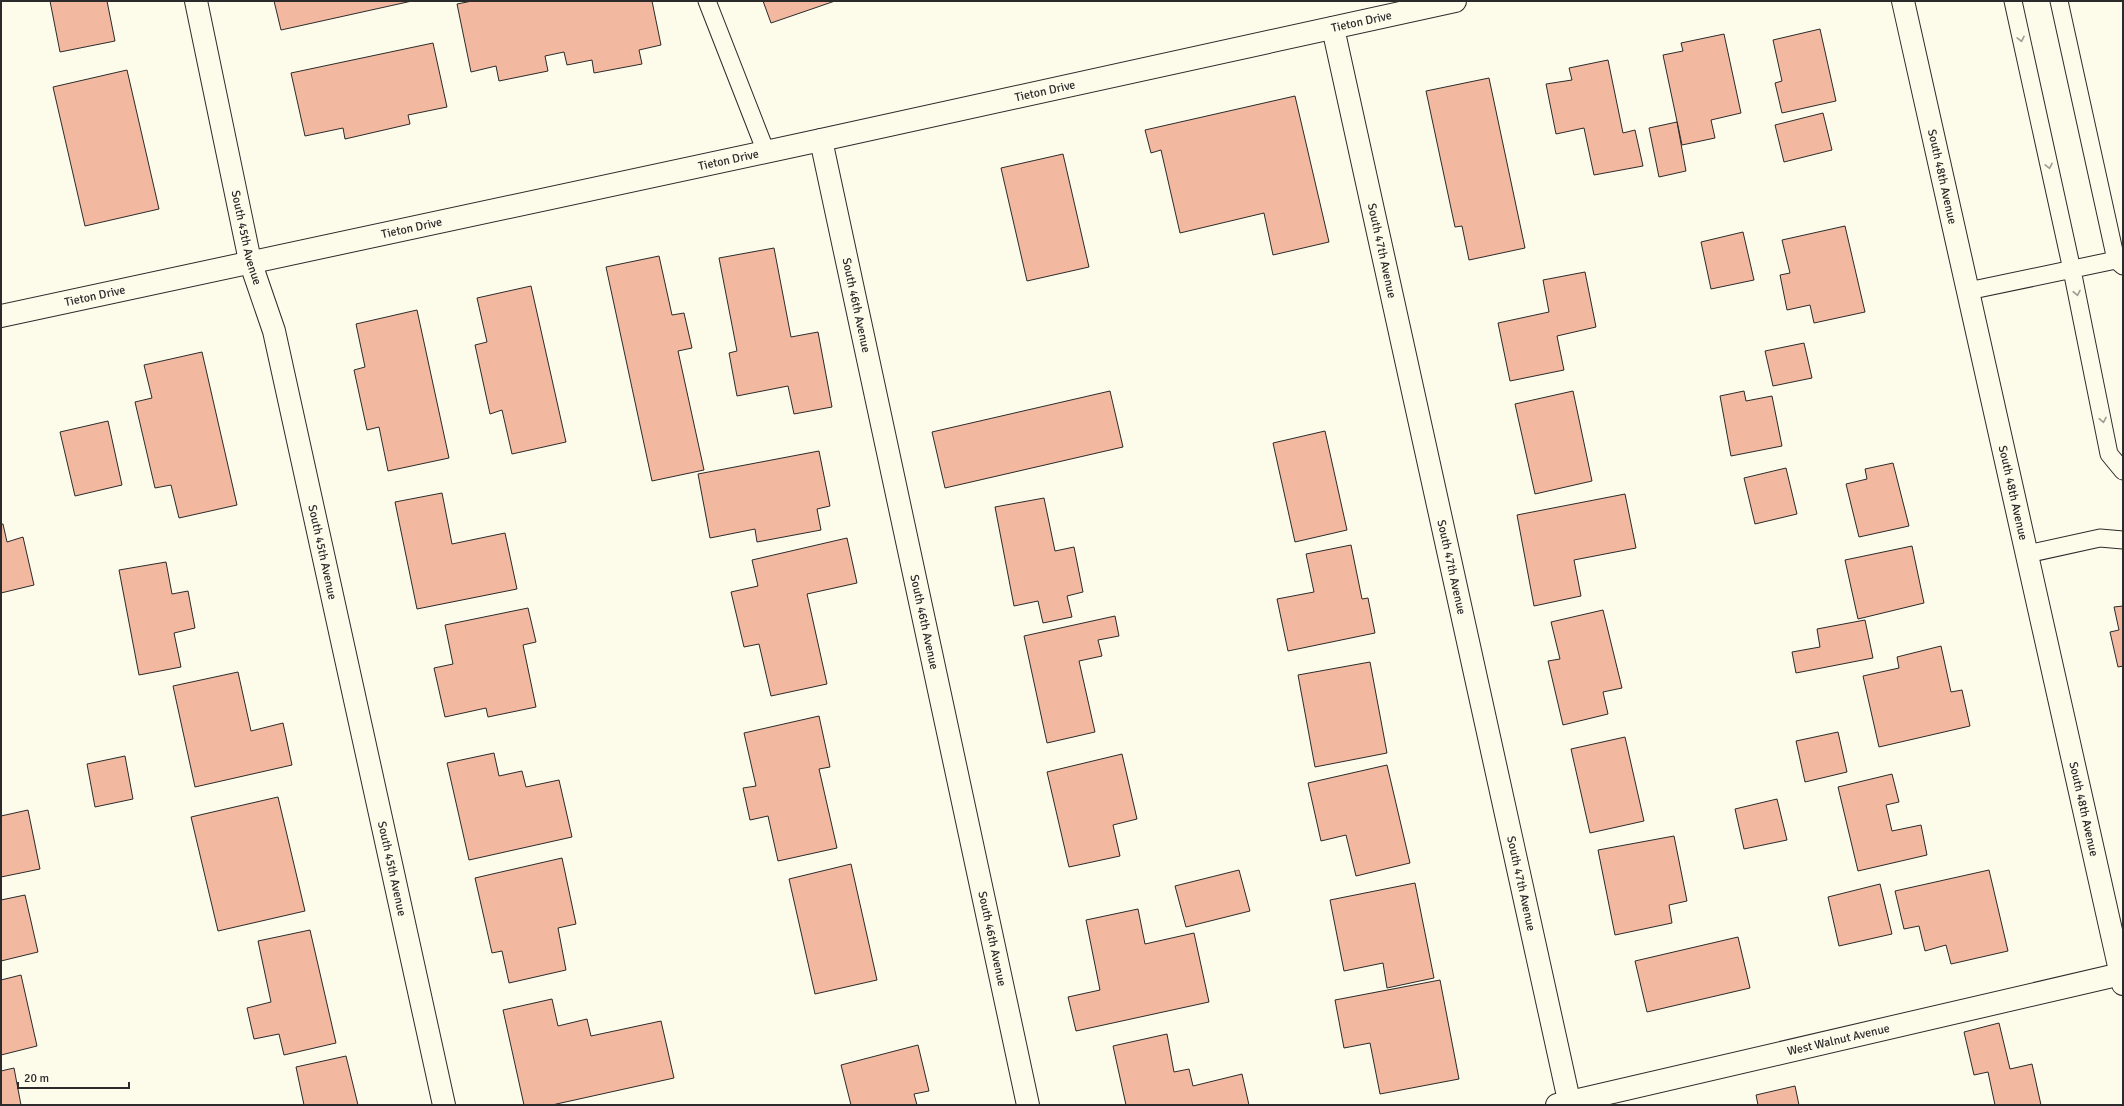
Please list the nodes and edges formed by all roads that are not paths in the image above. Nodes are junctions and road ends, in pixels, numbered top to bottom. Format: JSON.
{"nodes":[{"id":1,"x":196,"y":1,"type":"edge"},
{"id":2,"x":706,"y":1,"type":"edge"},
{"id":3,"x":1455,"y":1,"type":"edge"},
{"id":4,"x":1903,"y":1,"type":"edge"},
{"id":5,"x":2014,"y":1,"type":"edge"},
{"id":6,"x":2059,"y":1,"type":"edge"},
{"id":7,"x":1333,"y":28,"type":"junction"},
{"id":8,"x":821,"y":140,"type":"junction"},
{"id":9,"x":766,"y":152,"type":"junction"},
{"id":10,"x":250,"y":261,"type":"junction"},
{"id":11,"x":2120,"y":263,"type":"edge"},
{"id":12,"x":2072,"y":270,"type":"junction"},
{"id":13,"x":1968,"y":291,"type":"junction"},
{"id":14,"x":1,"y":316,"type":"edge"},
{"id":15,"x":2123,"y":471,"type":"edge"},
{"id":16,"x":2123,"y":540,"type":"edge"},
{"id":17,"x":2027,"y":554,"type":"junction"},
{"id":18,"x":2122,"y":979,"type":"edge"},
{"id":19,"x":1566,"y":1104,"type":"edge"},
{"id":20,"x":444,"y":1105,"type":"edge"},
{"id":21,"x":1028,"y":1105,"type":"edge"}],
"edges":[{"from":1,"to":10,"type":"street","name":"South 45th Avenue"},
{"from":2,"to":9,"type":"lane"},
{"from":3,"to":7,"type":"street","name":"Tieton Drive"},
{"from":4,"to":13,"type":"street","name":"South 48th Avenue"},
{"from":5,"to":12,"type":"lane","one_way":true},
{"from":6,"to":11,"type":"lane"},
{"from":7,"to":8,"type":"street","name":"Tieton Drive"},
{"from":7,"to":19,"type":"street","name":"South 47th Avenue"},
{"from":8,"to":9,"type":"street","name":"Tieton Drive"},
{"from":8,"to":21,"type":"street","name":"South 46th Avenue"},
{"from":9,"to":10,"type":"street","name":"Tieton Drive"},
{"from":10,"to":14,"type":"street","name":"Tieton Drive"},
{"from":10,"to":20,"type":"street","name":"South 45th Avenue"},
{"from":11,"to":12,"type":"lane"},
{"from":12,"to":13,"type":"lane"},
{"from":12,"to":15,"type":"lane","one_way":true},
{"from":13,"to":17,"type":"street","name":"South 48th Avenue"},
{"from":16,"to":17,"type":"lane"},
{"from":17,"to":18,"type":"street","name":"South 48th Avenue"},
{"from":18,"to":19,"type":"street","name":"West Walnut Avenue"}]}
